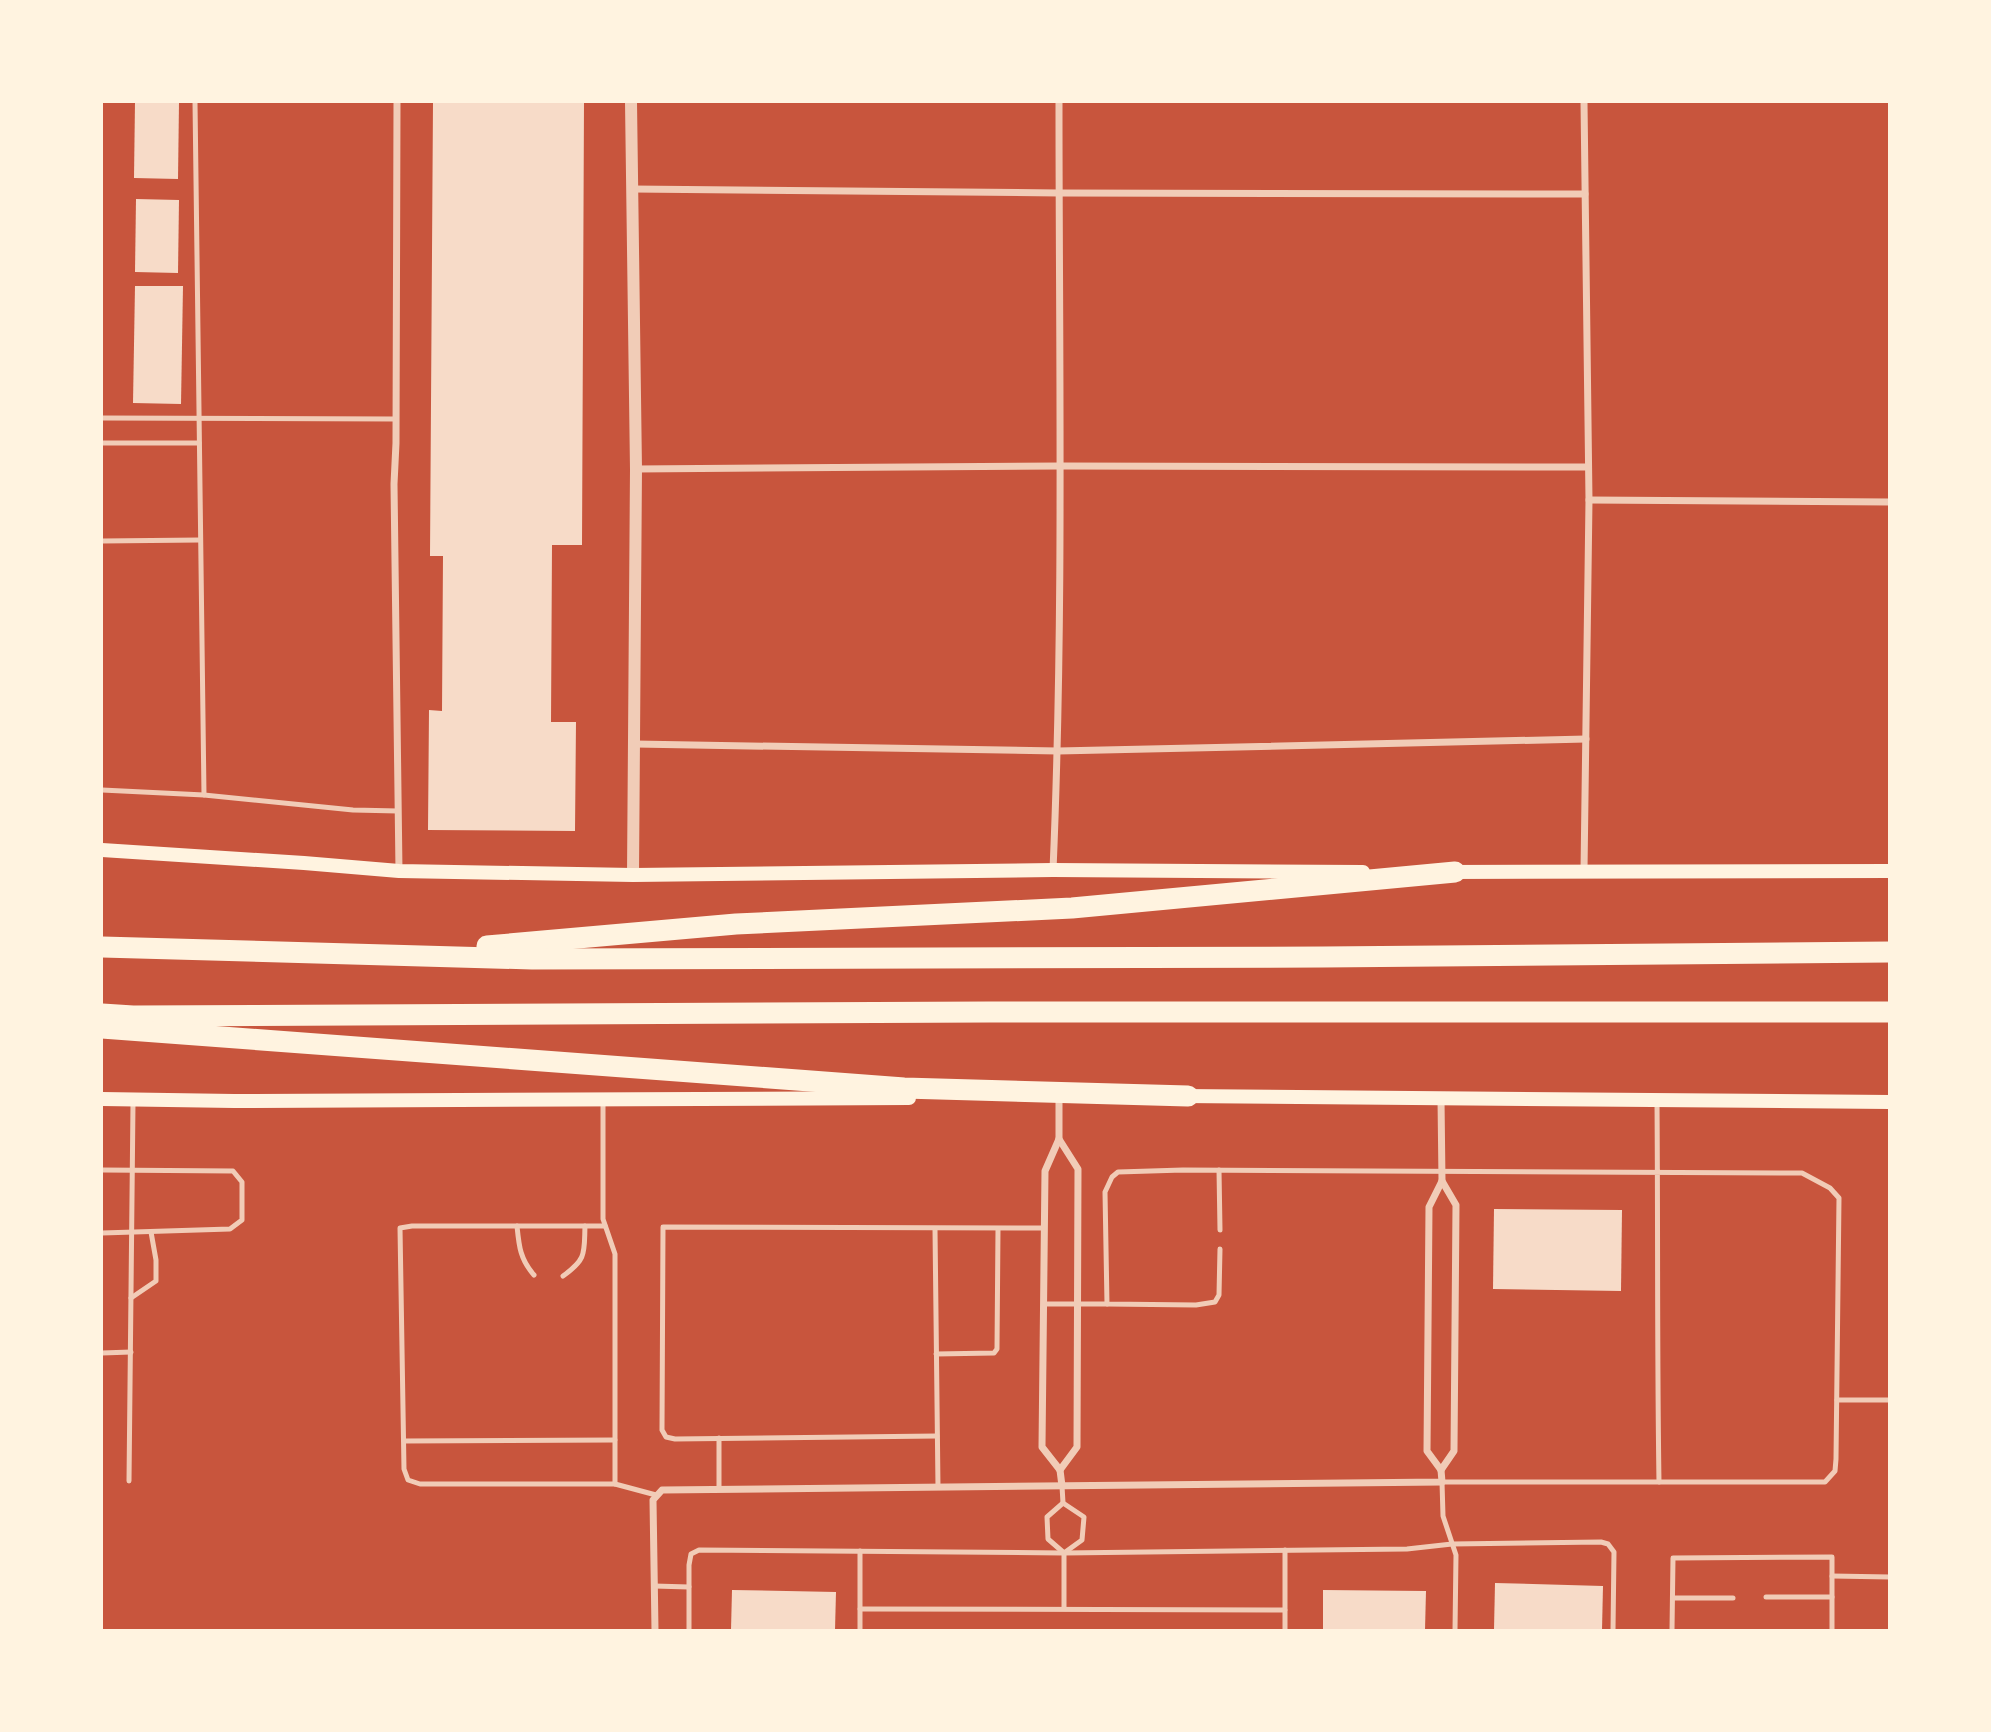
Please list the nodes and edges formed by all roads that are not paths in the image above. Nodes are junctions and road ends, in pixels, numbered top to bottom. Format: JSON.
{"nodes":[{"id":1,"x":195,"y":102,"type":"edge"},
{"id":2,"x":397,"y":102,"type":"edge"},
{"id":3,"x":631,"y":102,"type":"edge"},
{"id":4,"x":1059,"y":102,"type":"edge"},
{"id":5,"x":1584,"y":102,"type":"edge"},
{"id":6,"x":632,"y":189,"type":"junction"},
{"id":7,"x":1059,"y":193,"type":"junction"},
{"id":8,"x":1585,"y":194,"type":"junction"},
{"id":9,"x":102,"y":418,"type":"edge"},
{"id":10,"x":199,"y":418,"type":"junction"},
{"id":11,"x":395,"y":419,"type":"junction"},
{"id":12,"x":102,"y":443,"type":"edge"},
{"id":13,"x":199,"y":443,"type":"junction"},
{"id":14,"x":1060,"y":466,"type":"junction"},
{"id":15,"x":1588,"y":467,"type":"junction"},
{"id":16,"x":636,"y":468,"type":"junction"},
{"id":17,"x":1589,"y":500,"type":"junction"},
{"id":18,"x":1889,"y":502,"type":"edge"},
{"id":19,"x":200,"y":540,"type":"junction"},
{"id":20,"x":102,"y":541,"type":"edge"},
{"id":21,"x":1586,"y":739,"type":"junction"},
{"id":22,"x":635,"y":744,"type":"junction"},
{"id":23,"x":1058,"y":751,"type":"junction"},
{"id":24,"x":102,"y":790,"type":"edge"},
{"id":25,"x":204,"y":795,"type":"junction"},
{"id":26,"x":398,"y":811,"type":"junction"},
{"id":27,"x":102,"y":850,"type":"edge"},
{"id":28,"x":1053,"y":870,"type":"junction"},
{"id":29,"x":400,"y":871,"type":"junction"},
{"id":30,"x":1584,"y":871,"type":"junction"},
{"id":31,"x":1889,"y":871,"type":"edge"},
{"id":32,"x":1455,"y":873,"type":"junction"},
{"id":33,"x":633,"y":875,"type":"junction"},
{"id":34,"x":102,"y":947,"type":"edge"},
{"id":35,"x":1889,"y":952,"type":"edge"},
{"id":36,"x":389,"y":955,"type":"junction"},
{"id":37,"x":1889,"y":1013,"type":"edge"},
{"id":38,"x":102,"y":1014,"type":"edge"},
{"id":39,"x":102,"y":1028,"type":"edge"},
{"id":40,"x":1188,"y":1096,"type":"junction"},
{"id":41,"x":1059,"y":1097,"type":"junction"},
{"id":42,"x":1441,"y":1098,"type":"junction"},
{"id":43,"x":102,"y":1099,"type":"edge"},
{"id":44,"x":603,"y":1099,"type":"junction"},
{"id":45,"x":133,"y":1100,"type":"junction"},
{"id":46,"x":1657,"y":1100,"type":"junction"},
{"id":47,"x":1889,"y":1102,"type":"edge"},
{"id":48,"x":1059,"y":1139,"type":"junction"},
{"id":49,"x":132,"y":1169,"type":"junction"},
{"id":50,"x":102,"y":1170,"type":"edge"},
{"id":51,"x":1219,"y":1170,"type":"junction"},
{"id":52,"x":1442,"y":1171,"type":"junction"},
{"id":53,"x":1658,"y":1173,"type":"junction"},
{"id":54,"x":1442,"y":1181,"type":"junction"},
{"id":55,"x":517,"y":1226,"type":"junction"},
{"id":56,"x":585,"y":1226,"type":"junction"},
{"id":57,"x":605,"y":1226,"type":"junction"},
{"id":58,"x":998,"y":1228,"type":"junction"},
{"id":59,"x":1044,"y":1228,"type":"junction"},
{"id":60,"x":935,"y":1229,"type":"junction"},
{"id":61,"x":1220,"y":1230,"type":"dead end"},
{"id":62,"x":151,"y":1232,"type":"junction"},
{"id":63,"x":102,"y":1233,"type":"edge"},
{"id":64,"x":132,"y":1233,"type":"junction"},
{"id":65,"x":1220,"y":1249,"type":"dead end"},
{"id":66,"x":534,"y":1275,"type":"dead end"},
{"id":67,"x":564,"y":1276,"type":"dead end"},
{"id":68,"x":131,"y":1298,"type":"junction"},
{"id":69,"x":1044,"y":1304,"type":"junction"},
{"id":70,"x":1077,"y":1304,"type":"junction"},
{"id":71,"x":1107,"y":1304,"type":"junction"},
{"id":72,"x":131,"y":1352,"type":"junction"},
{"id":73,"x":102,"y":1353,"type":"edge"},
{"id":74,"x":936,"y":1354,"type":"junction"},
{"id":75,"x":1837,"y":1400,"type":"junction"},
{"id":76,"x":1889,"y":1400,"type":"edge"},
{"id":77,"x":937,"y":1436,"type":"junction"},
{"id":78,"x":719,"y":1438,"type":"junction"},
{"id":79,"x":615,"y":1440,"type":"junction"},
{"id":80,"x":404,"y":1441,"type":"junction"},
{"id":81,"x":1060,"y":1470,"type":"junction"},
{"id":82,"x":1441,"y":1470,"type":"junction"},
{"id":83,"x":129,"y":1481,"type":"dead end"},
{"id":84,"x":1442,"y":1482,"type":"junction"},
{"id":85,"x":1659,"y":1482,"type":"junction"},
{"id":86,"x":615,"y":1483,"type":"junction"},
{"id":87,"x":1062,"y":1486,"type":"junction"},
{"id":88,"x":938,"y":1487,"type":"junction"},
{"id":89,"x":719,"y":1489,"type":"junction"},
{"id":90,"x":656,"y":1495,"type":"junction"},
{"id":91,"x":1063,"y":1503,"type":"junction"},
{"id":92,"x":1452,"y":1544,"type":"junction"},
{"id":93,"x":1284,"y":1550,"type":"junction"},
{"id":94,"x":860,"y":1551,"type":"junction"},
{"id":95,"x":1065,"y":1553,"type":"junction"},
{"id":96,"x":1832,"y":1576,"type":"junction"},
{"id":97,"x":1889,"y":1577,"type":"edge"},
{"id":98,"x":654,"y":1586,"type":"junction"},
{"id":99,"x":689,"y":1587,"type":"junction"},
{"id":100,"x":1766,"y":1597,"type":"dead end"},
{"id":101,"x":1832,"y":1597,"type":"junction"},
{"id":102,"x":1672,"y":1598,"type":"junction"},
{"id":103,"x":1733,"y":1598,"type":"dead end"},
{"id":104,"x":1063,"y":1608,"type":"junction"},
{"id":105,"x":860,"y":1609,"type":"junction"},
{"id":106,"x":1285,"y":1610,"type":"junction"},
{"id":107,"x":654,"y":1630,"type":"edge"},
{"id":108,"x":689,"y":1630,"type":"edge"},
{"id":109,"x":860,"y":1630,"type":"edge"},
{"id":110,"x":1285,"y":1630,"type":"edge"},
{"id":111,"x":1455,"y":1630,"type":"edge"},
{"id":112,"x":1613,"y":1630,"type":"edge"},
{"id":113,"x":1672,"y":1630,"type":"edge"},
{"id":114,"x":1832,"y":1630,"type":"edge"}],
"edges":[{"from":1,"to":10,"type":"lane"},
{"from":2,"to":11,"type":"street"},
{"from":3,"to":6,"type":"street"},
{"from":4,"to":7,"type":"street"},
{"from":5,"to":8,"type":"street"},
{"from":6,"to":7,"type":"street"},
{"from":6,"to":16,"type":"street"},
{"from":7,"to":8,"type":"street"},
{"from":7,"to":14,"type":"street"},
{"from":8,"to":15,"type":"street"},
{"from":9,"to":10,"type":"lane"},
{"from":10,"to":11,"type":"lane"},
{"from":10,"to":13,"type":"lane"},
{"from":11,"to":26,"type":"street"},
{"from":12,"to":13,"type":"lane"},
{"from":13,"to":19,"type":"lane"},
{"from":14,"to":15,"type":"street"},
{"from":14,"to":16,"type":"street"},
{"from":14,"to":23,"type":"street"},
{"from":15,"to":17,"type":"street"},
{"from":16,"to":22,"type":"street"},
{"from":17,"to":18,"type":"street"},
{"from":17,"to":21,"type":"street"},
{"from":19,"to":20,"type":"lane"},
{"from":19,"to":25,"type":"lane"},
{"from":21,"to":23,"type":"street"},
{"from":21,"to":30,"type":"street"},
{"from":22,"to":23,"type":"street"},
{"from":22,"to":33,"type":"street"},
{"from":23,"to":28,"type":"street"},
{"from":24,"to":25,"type":"lane"},
{"from":25,"to":26,"type":"lane"},
{"from":26,"to":29,"type":"street"},
{"from":27,"to":29,"type":"main road"},
{"from":28,"to":32,"type":"main road"},
{"from":28,"to":33,"type":"main road"},
{"from":29,"to":33,"type":"main road"},
{"from":30,"to":31,"type":"main road"},
{"from":30,"to":32,"type":"main road"},
{"from":32,"to":36,"type":"highway"},
{"from":34,"to":36,"type":"highway"},
{"from":35,"to":36,"type":"highway"},
{"from":37,"to":38,"type":"highway"},
{"from":39,"to":40,"type":"highway"},
{"from":40,"to":41,"type":"main road"},
{"from":40,"to":42,"type":"main road"},
{"from":41,"to":44,"type":"main road"},
{"from":41,"to":48,"type":"street"},
{"from":42,"to":46,"type":"main road"},
{"from":42,"to":52,"type":"street"},
{"from":43,"to":45,"type":"main road"},
{"from":44,"to":45,"type":"main road"},
{"from":44,"to":57,"type":"lane"},
{"from":45,"to":49,"type":"lane"},
{"from":46,"to":47,"type":"main road"},
{"from":46,"to":53,"type":"lane"},
{"from":48,"to":59,"type":"street"},
{"from":48,"to":70,"type":"street"},
{"from":49,"to":50,"type":"lane"},
{"from":49,"to":62,"type":"lane"},
{"from":49,"to":64,"type":"lane"},
{"from":51,"to":52,"type":"lane"},
{"from":51,"to":61,"type":"lane"},
{"from":51,"to":71,"type":"lane"},
{"from":52,"to":53,"type":"lane"},
{"from":52,"to":54,"type":"street"},
{"from":53,"to":75,"type":"lane"},
{"from":53,"to":85,"type":"lane"},
{"from":54,"to":82,"type":"street"},
{"from":54,"to":82,"type":"street"},
{"from":55,"to":56,"type":"lane"},
{"from":55,"to":66,"type":"lane"},
{"from":55,"to":80,"type":"lane"},
{"from":56,"to":57,"type":"lane"},
{"from":56,"to":67,"type":"lane"},
{"from":57,"to":79,"type":"lane"},
{"from":58,"to":59,"type":"lane"},
{"from":58,"to":60,"type":"lane"},
{"from":58,"to":74,"type":"lane"},
{"from":59,"to":69,"type":"street"},
{"from":60,"to":74,"type":"lane"},
{"from":60,"to":78,"type":"lane"},
{"from":62,"to":64,"type":"lane"},
{"from":62,"to":68,"type":"lane"},
{"from":63,"to":64,"type":"lane"},
{"from":64,"to":68,"type":"lane"},
{"from":65,"to":71,"type":"lane"},
{"from":68,"to":72,"type":"lane"},
{"from":69,"to":70,"type":"lane"},
{"from":69,"to":81,"type":"street"},
{"from":70,"to":71,"type":"lane"},
{"from":70,"to":81,"type":"street"},
{"from":72,"to":73,"type":"lane"},
{"from":72,"to":83,"type":"lane"},
{"from":74,"to":77,"type":"lane"},
{"from":75,"to":76,"type":"lane"},
{"from":75,"to":85,"type":"lane"},
{"from":77,"to":78,"type":"lane"},
{"from":77,"to":88,"type":"lane"},
{"from":78,"to":89,"type":"lane"},
{"from":79,"to":80,"type":"lane"},
{"from":79,"to":86,"type":"lane"},
{"from":80,"to":86,"type":"lane"},
{"from":81,"to":87,"type":"street"},
{"from":82,"to":84,"type":"street"},
{"from":84,"to":85,"type":"lane"},
{"from":84,"to":87,"type":"street"},
{"from":84,"to":92,"type":"lane"},
{"from":86,"to":90,"type":"lane"},
{"from":87,"to":88,"type":"street"},
{"from":87,"to":91,"type":"lane"},
{"from":88,"to":89,"type":"street"},
{"from":89,"to":90,"type":"street"},
{"from":90,"to":98,"type":"street"},
{"from":91,"to":95,"type":"lane"},
{"from":91,"to":95,"type":"lane"},
{"from":92,"to":93,"type":"lane"},
{"from":92,"to":111,"type":"lane"},
{"from":92,"to":112,"type":"lane"},
{"from":93,"to":95,"type":"lane"},
{"from":93,"to":106,"type":"lane"},
{"from":94,"to":95,"type":"lane"},
{"from":94,"to":99,"type":"lane"},
{"from":94,"to":105,"type":"lane"},
{"from":95,"to":104,"type":"lane"},
{"from":96,"to":97,"type":"lane"},
{"from":96,"to":101,"type":"lane"},
{"from":96,"to":102,"type":"lane"},
{"from":98,"to":99,"type":"lane"},
{"from":98,"to":107,"type":"street"},
{"from":99,"to":108,"type":"lane"},
{"from":100,"to":101,"type":"lane"},
{"from":101,"to":114,"type":"lane"},
{"from":102,"to":103,"type":"lane"},
{"from":102,"to":113,"type":"lane"},
{"from":104,"to":105,"type":"lane"},
{"from":104,"to":106,"type":"lane"},
{"from":105,"to":109,"type":"lane"},
{"from":106,"to":110,"type":"lane"}]}
